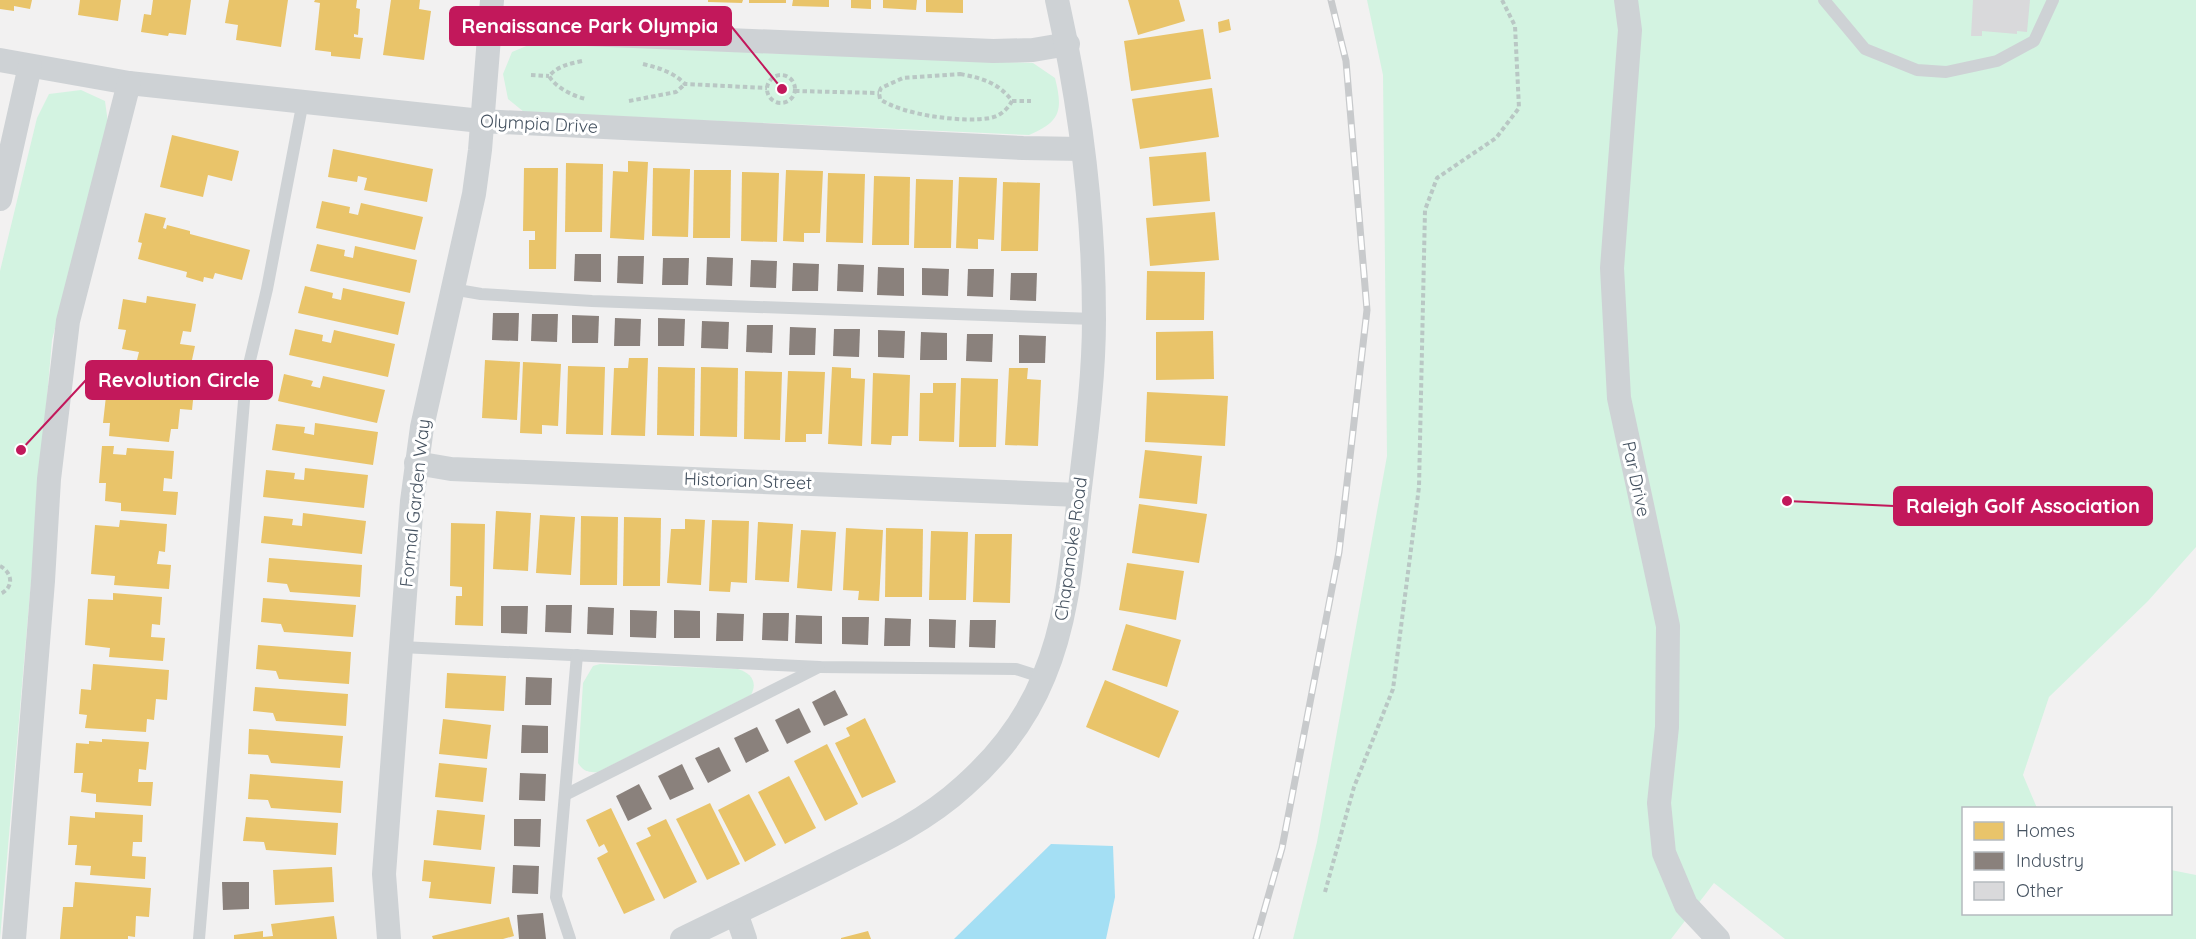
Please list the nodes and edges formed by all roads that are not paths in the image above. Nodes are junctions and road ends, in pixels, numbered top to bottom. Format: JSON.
{"nodes":[{"id":1,"x":492,"y":0,"type":"edge"},
{"id":2,"x":1058,"y":0,"type":"edge"},
{"id":3,"x":1626,"y":0,"type":"edge"},
{"id":4,"x":1824,"y":0,"type":"edge"},
{"id":5,"x":2053,"y":0,"type":"edge"},
{"id":6,"x":491,"y":30,"type":"junction"},
{"id":7,"x":1068,"y":44,"type":"junction"},
{"id":8,"x":0,"y":60,"type":"edge"},
{"id":9,"x":30,"y":66,"type":"junction"},
{"id":10,"x":129,"y":83,"type":"junction"},
{"id":11,"x":303,"y":101,"type":"junction"},
{"id":12,"x":482,"y":121,"type":"junction"},
{"id":13,"x":1082,"y":149,"type":"junction"},
{"id":14,"x":0,"y":199,"type":"edge"},
{"id":15,"x":452,"y":290,"type":"junction"},
{"id":16,"x":1094,"y":319,"type":"junction"},
{"id":17,"x":416,"y":464,"type":"junction"},
{"id":18,"x":1079,"y":495,"type":"junction"},
{"id":19,"x":401,"y":647,"type":"junction"},
{"id":20,"x":577,"y":655,"type":"junction"},
{"id":21,"x":820,"y":667,"type":"junction"},
{"id":22,"x":1044,"y":678,"type":"junction"},
{"id":23,"x":565,"y":795,"type":"junction"},
{"id":24,"x":736,"y":913,"type":"junction"},
{"id":25,"x":14,"y":939,"type":"edge"},
{"id":26,"x":199,"y":939,"type":"edge"},
{"id":27,"x":389,"y":939,"type":"edge"},
{"id":28,"x":570,"y":939,"type":"edge"},
{"id":29,"x":682,"y":939,"type":"edge"},
{"id":30,"x":746,"y":939,"type":"edge"},
{"id":31,"x":1718,"y":939,"type":"edge"}],
"edges":[{"from":1,"to":6,"type":"street","name":"Formal Garden Way"},
{"from":2,"to":7,"type":"street","name":"Chapanoke Road"},
{"from":3,"to":31,"type":"street","name":"Par Drive"},
{"from":4,"to":5,"type":"lane"},
{"from":6,"to":7,"type":"street"},
{"from":6,"to":12,"type":"street","name":"Formal Garden Way"},
{"from":7,"to":13,"type":"street","name":"Chapanoke Road"},
{"from":8,"to":9,"type":"street","name":"Olympia Drive"},
{"from":9,"to":10,"type":"street","name":"Olympia Drive"},
{"from":9,"to":14,"type":"street"},
{"from":10,"to":11,"type":"street","name":"Olympia Drive"},
{"from":10,"to":25,"type":"street"},
{"from":11,"to":12,"type":"street","name":"Olympia Drive"},
{"from":11,"to":26,"type":"lane"},
{"from":12,"to":13,"type":"street","name":"Olympia Drive"},
{"from":12,"to":15,"type":"street","name":"Formal Garden Way"},
{"from":13,"to":16,"type":"street","name":"Chapanoke Road"},
{"from":15,"to":16,"type":"lane"},
{"from":15,"to":17,"type":"street","name":"Formal Garden Way"},
{"from":16,"to":18,"type":"street","name":"Chapanoke Road"},
{"from":17,"to":18,"type":"street","name":"Historian Street"},
{"from":17,"to":19,"type":"street","name":"Formal Garden Way"},
{"from":18,"to":22,"type":"street","name":"Chapanoke Road"},
{"from":19,"to":20,"type":"lane"},
{"from":19,"to":27,"type":"street","name":"Formal Garden Way"},
{"from":20,"to":21,"type":"lane"},
{"from":20,"to":23,"type":"lane"},
{"from":21,"to":22,"type":"lane"},
{"from":21,"to":23,"type":"lane"},
{"from":22,"to":24,"type":"street","name":"Chapanoke Road"},
{"from":23,"to":28,"type":"lane"},
{"from":24,"to":29,"type":"street","name":"Chapanoke Road"},
{"from":24,"to":30,"type":"street"}]}
